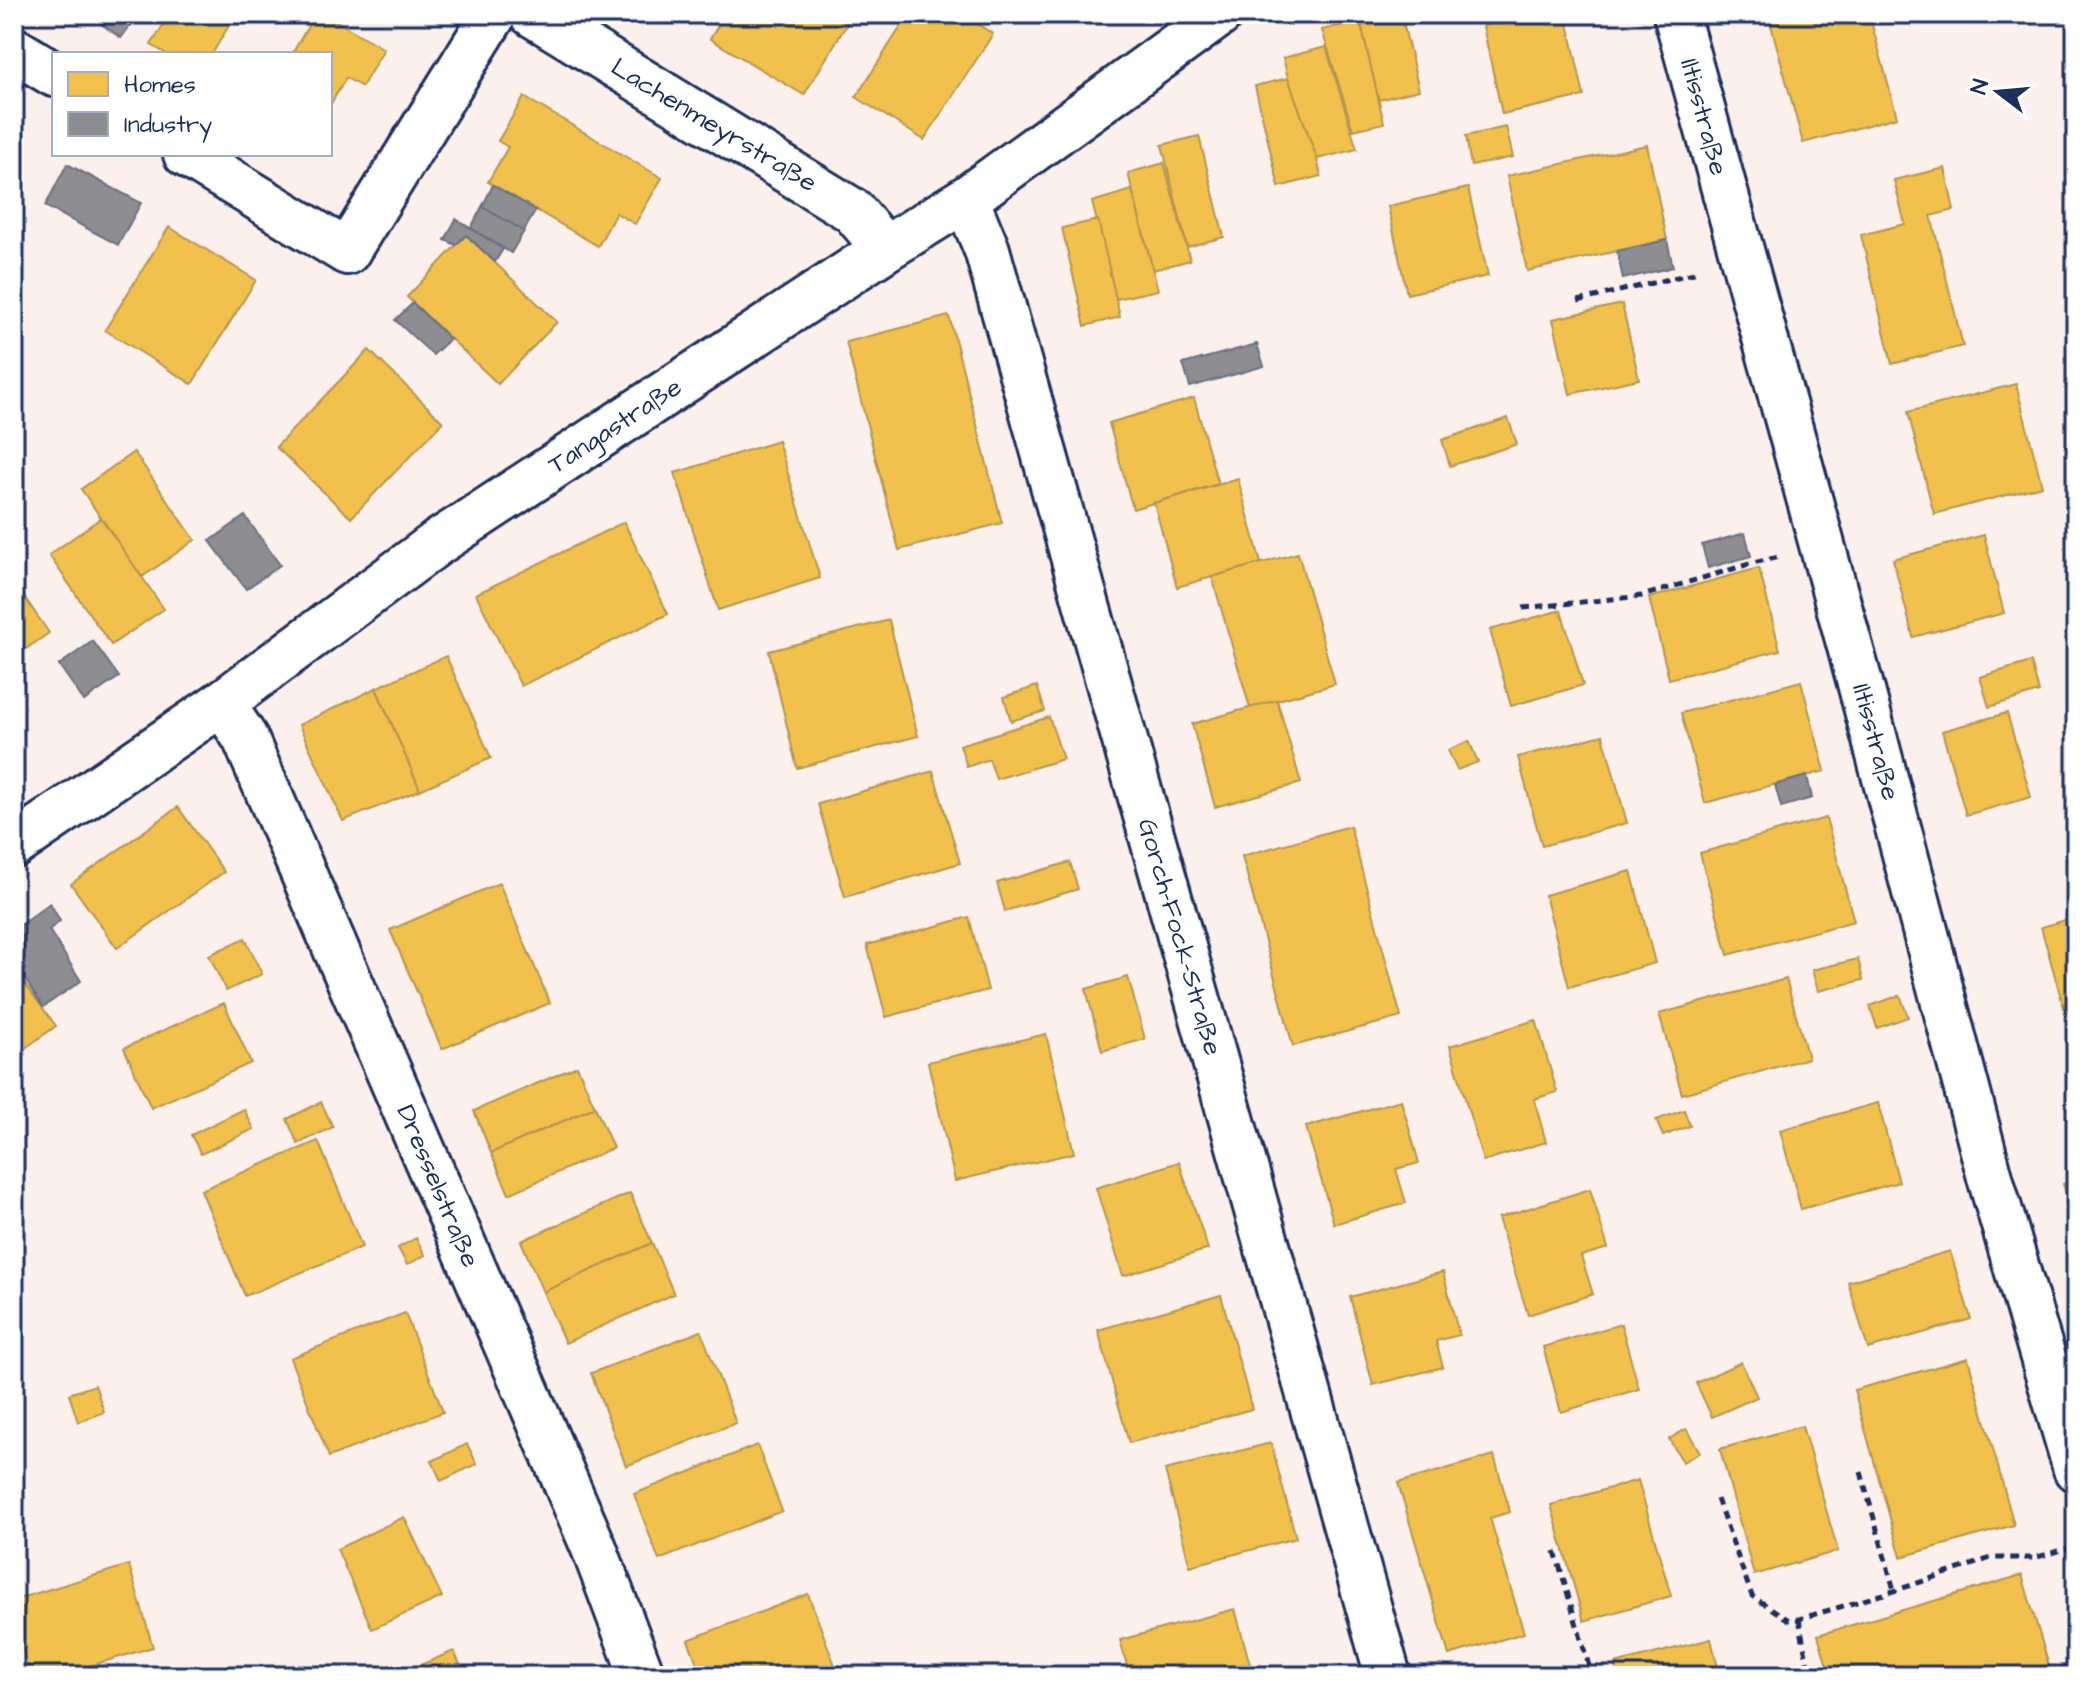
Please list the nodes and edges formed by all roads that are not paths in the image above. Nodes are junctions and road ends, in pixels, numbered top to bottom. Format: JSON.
{"nodes":[{"id":1,"x":494,"y":14,"type":"edge"},
{"id":2,"x":532,"y":14,"type":"edge"},
{"id":3,"x":1220,"y":14,"type":"edge"},
{"id":4,"x":1676,"y":14,"type":"edge"},
{"id":5,"x":14,"y":50,"type":"edge"},
{"id":6,"x":52,"y":73,"type":"edge"},
{"id":7,"x":189,"y":156,"type":"edge"},
{"id":8,"x":966,"y":199,"type":"junction"},
{"id":9,"x":885,"y":249,"type":"junction"},
{"id":10,"x":222,"y":703,"type":"junction"},
{"id":11,"x":14,"y":845,"type":"edge"},
{"id":12,"x":2076,"y":1469,"type":"edge"},
{"id":13,"x":642,"y":1676,"type":"edge"},
{"id":14,"x":1388,"y":1676,"type":"edge"}],
"edges":[{"from":1,"to":7,"type":"street"},
{"from":2,"to":9,"type":"street","name":"Lachenmeyrstraße"},
{"from":3,"to":8,"type":"street","name":"Tangastraße"},
{"from":4,"to":12,"type":"street","name":"Iltisstraße"},
{"from":5,"to":6,"type":"street"},
{"from":8,"to":9,"type":"street","name":"Tangastraße"},
{"from":8,"to":14,"type":"street","name":"Gorch-Fock-Straße"},
{"from":9,"to":10,"type":"street","name":"Tangastraße"},
{"from":10,"to":11,"type":"street","name":"Tangastraße"},
{"from":10,"to":13,"type":"street","name":"Dresselstraße"}]}
